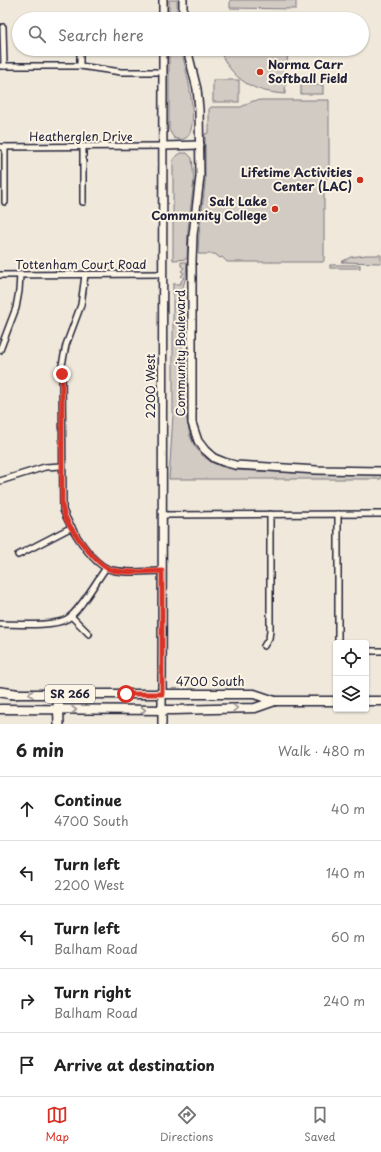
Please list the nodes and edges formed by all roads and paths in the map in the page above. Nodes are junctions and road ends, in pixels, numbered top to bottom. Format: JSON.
{"nodes":[{"id":1,"x":163,"y":0,"type":"edge"},
{"id":2,"x":183,"y":0,"type":"edge"},
{"id":3,"x":163,"y":12,"type":"edge"},
{"id":4,"x":183,"y":12,"type":"edge"},
{"id":5,"x":3,"y":27,"type":"dead end"},
{"id":6,"x":80,"y":56,"type":"edge"},
{"id":7,"x":163,"y":56,"type":"edge"},
{"id":8,"x":189,"y":56,"type":"edge"},
{"id":9,"x":2,"y":66,"type":"edge"},
{"id":10,"x":80,"y":66,"type":"junction"},
{"id":11,"x":163,"y":72,"type":"junction"},
{"id":12,"x":200,"y":145,"type":"junction"},
{"id":13,"x":83,"y":146,"type":"junction"},
{"id":14,"x":163,"y":146,"type":"junction"},
{"id":15,"x":2,"y":147,"type":"edge"},
{"id":16,"x":5,"y":202,"type":"dead end"},
{"id":17,"x":83,"y":202,"type":"dead end"},
{"id":18,"x":162,"y":274,"type":"junction"},
{"id":19,"x":0,"y":275,"type":"edge"},
{"id":20,"x":20,"y":275,"type":"junction"},
{"id":21,"x":85,"y":275,"type":"junction"},
{"id":22,"x":0,"y":350,"type":"edge"},
{"id":23,"x":62,"y":466,"type":"junction"},
{"id":24,"x":381,"y":470,"type":"edge"},
{"id":25,"x":1,"y":479,"type":"edge"},
{"id":26,"x":270,"y":514,"type":"junction"},
{"id":27,"x":338,"y":514,"type":"junction"},
{"id":28,"x":381,"y":514,"type":"edge"},
{"id":29,"x":162,"y":515,"type":"junction"},
{"id":30,"x":72,"y":528,"type":"junction"},
{"id":31,"x":18,"y":555,"type":"dead end"},
{"id":32,"x":106,"y":568,"type":"junction"},
{"id":33,"x":162,"y":571,"type":"junction"},
{"id":34,"x":71,"y":616,"type":"junction"},
{"id":35,"x":0,"y":624,"type":"edge"},
{"id":36,"x":89,"y":634,"type":"dead end"},
{"id":37,"x":338,"y":640,"type":"edge"},
{"id":38,"x":264,"y":646,"type":"dead end"},
{"id":39,"x":369,"y":651,"type":"edge"},
{"id":40,"x":381,"y":651,"type":"edge"},
{"id":41,"x":0,"y":693,"type":"edge"},
{"id":42,"x":15,"y":694,"type":"joint"},
{"id":43,"x":58,"y":694,"type":"junction"},
{"id":44,"x":162,"y":694,"type":"junction"},
{"id":45,"x":275,"y":701,"type":"junction"},
{"id":46,"x":369,"y":701,"type":"edge"},
{"id":47,"x":381,"y":701,"type":"edge"},
{"id":48,"x":333,"y":702,"type":"edge"},
{"id":49,"x":0,"y":709,"type":"edge"},
{"id":50,"x":58,"y":710,"type":"junction"},
{"id":51,"x":162,"y":710,"type":"junction"},
{"id":52,"x":59,"y":724,"type":"edge"},
{"id":53,"x":162,"y":724,"type":"edge"}],
"edges":[{"from":1,"to":3,"type":"street"},
{"from":2,"to":4,"type":"street"},
{"from":5,"to":9,"type":"street"},
{"from":6,"to":10,"type":"street"},
{"from":7,"to":11,"type":"street","name":"2200 West"},
{"from":8,"to":12,"type":"street","name":"Community Boulevard"},
{"from":9,"to":10,"type":"street"},
{"from":10,"to":11,"type":"street"},
{"from":11,"to":14,"type":"street","name":"2200 West"},
{"from":12,"to":14,"type":"street"},
{"from":12,"to":24,"type":"street","name":"Community Boulevard"},
{"from":13,"to":14,"type":"street","name":"Heatherglen Drive"},
{"from":13,"to":15,"type":"street","name":"Heatherglen Drive"},
{"from":13,"to":17,"type":"street"},
{"from":14,"to":18,"type":"street","name":"2200 West"},
{"from":15,"to":16,"type":"street"},
{"from":18,"to":21,"type":"street","name":"Tottenham Court Road"},
{"from":18,"to":29,"type":"street","name":"2200 West"},
{"from":19,"to":20,"type":"street","name":"Tottenham Court Road"},
{"from":20,"to":21,"type":"street","name":"Tottenham Court Road"},
{"from":20,"to":22,"type":"street"},
{"from":21,"to":23,"type":"street"},
{"from":23,"to":25,"type":"street"},
{"from":23,"to":30,"type":"street"},
{"from":26,"to":27,"type":"street"},
{"from":26,"to":29,"type":"street"},
{"from":26,"to":38,"type":"street"},
{"from":27,"to":28,"type":"street"},
{"from":27,"to":37,"type":"street"},
{"from":29,"to":33,"type":"street","name":"2200 West"},
{"from":30,"to":31,"type":"street"},
{"from":30,"to":32,"type":"street"},
{"from":32,"to":33,"type":"street"},
{"from":32,"to":34,"type":"street"},
{"from":33,"to":44,"type":"street","name":"2200 West"},
{"from":34,"to":35,"type":"street"},
{"from":34,"to":36,"type":"street"},
{"from":39,"to":40,"type":"street"},
{"from":41,"to":42,"type":"highway"},
{"from":43,"to":42,"type":"main road","name":"4700 South","number":"SR 266","one_way":true},
{"from":43,"to":44,"type":"main road","name":"4700 South","number":"SR 266"},
{"from":43,"to":50,"type":"highway"},
{"from":44,"to":45,"type":"main road","name":"4700 South","number":"SR 266"},
{"from":44,"to":51,"type":"street","name":"2200 West"},
{"from":45,"to":48,"type":"main road","name":"4700 South","number":"SR 266"},
{"from":51,"to":45,"type":"main road","name":"4700 South","number":"SR 266","one_way":true},
{"from":46,"to":47,"type":"main road"},
{"from":49,"to":50,"type":"main road","name":"4700 South","number":"SR 266"},
{"from":50,"to":51,"type":"main road","name":"4700 South","number":"SR 266","one_way":true},
{"from":50,"to":52,"type":"highway"},
{"from":51,"to":53,"type":"street","name":"2200 West"}]}
